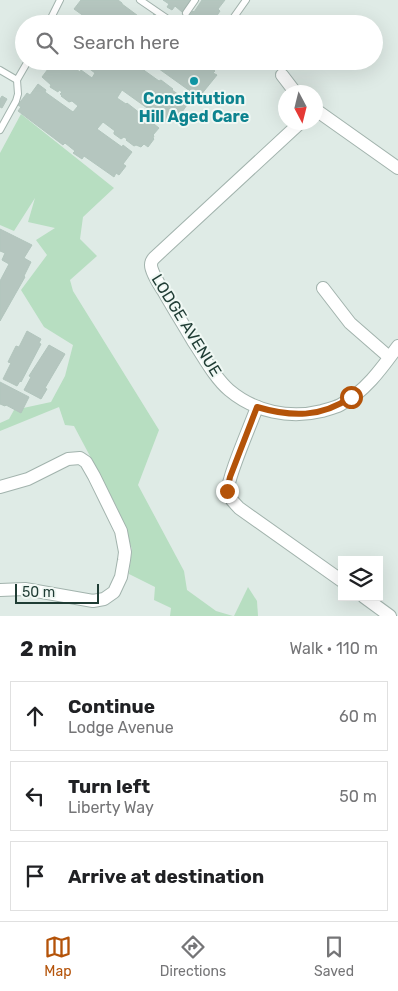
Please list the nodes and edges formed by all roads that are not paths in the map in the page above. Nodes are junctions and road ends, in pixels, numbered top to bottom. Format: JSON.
{"nodes":[{"id":1,"x":60,"y":0,"type":"edge"},
{"id":2,"x":140,"y":0,"type":"edge"},
{"id":3,"x":195,"y":0,"type":"edge"},
{"id":4,"x":246,"y":0,"type":"edge"},
{"id":5,"x":186,"y":13,"type":"dead end"},
{"id":6,"x":52,"y":15,"type":"edge"},
{"id":7,"x":161,"y":15,"type":"edge"},
{"id":8,"x":235,"y":15,"type":"edge"},
{"id":9,"x":0,"y":70,"type":"edge"},
{"id":10,"x":23,"y":70,"type":"edge"},
{"id":11,"x":282,"y":75,"type":"dead end"},
{"id":12,"x":17,"y":80,"type":"junction"},
{"id":13,"x":290,"y":85,"type":"edge"},
{"id":14,"x":323,"y":115,"type":"edge"},
{"id":15,"x":0,"y":130,"type":"edge"},
{"id":16,"x":292,"y":130,"type":"edge"},
{"id":17,"x":398,"y":168,"type":"edge"},
{"id":18,"x":323,"y":288,"type":"dead end"},
{"id":19,"x":398,"y":346,"type":"edge"},
{"id":20,"x":389,"y":357,"type":"junction"},
{"id":21,"x":257,"y":407,"type":"junction"},
{"id":22,"x":0,"y":487,"type":"edge"},
{"id":23,"x":338,"y":578,"type":"edge"},
{"id":24,"x":0,"y":590,"type":"edge"},
{"id":25,"x":369,"y":601,"type":"edge"},
{"id":26,"x":390,"y":616,"type":"edge"}],
"edges":[{"from":1,"to":6,"type":"lane"},
{"from":2,"to":7,"type":"lane"},
{"from":3,"to":5,"type":"lane"},
{"from":4,"to":8,"type":"lane"},
{"from":9,"to":12,"type":"lane"},
{"from":10,"to":12,"type":"lane"},
{"from":11,"to":13,"type":"street"},
{"from":12,"to":15,"type":"lane"},
{"from":14,"to":17,"type":"street"},
{"from":16,"to":21,"type":"street","name":"LODGE AVENUE"},
{"from":18,"to":20,"type":"street"},
{"from":19,"to":20,"type":"street","name":"LODGE AVENUE"},
{"from":20,"to":21,"type":"street","name":"LODGE AVENUE"},
{"from":21,"to":23,"type":"street"},
{"from":22,"to":24,"type":"street"},
{"from":25,"to":26,"type":"street"}]}
